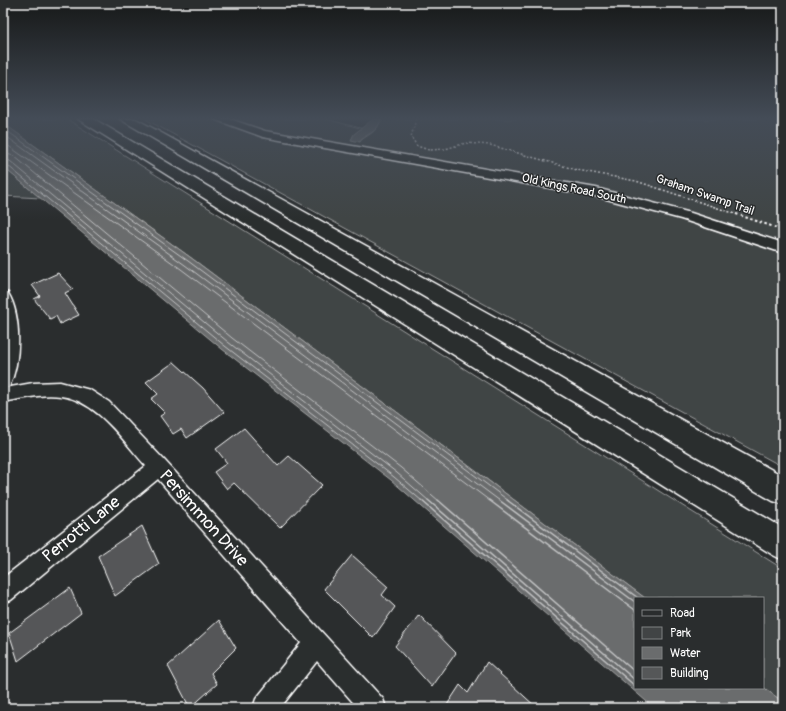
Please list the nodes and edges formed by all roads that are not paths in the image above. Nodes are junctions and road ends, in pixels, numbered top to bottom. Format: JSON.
{"nodes":[{"id":1,"x":138,"y":152,"type":"edge"},
{"id":2,"x":185,"y":152,"type":"edge"},
{"id":3,"x":360,"y":152,"type":"edge"},
{"id":4,"x":783,"y":248,"type":"edge"},
{"id":5,"x":3,"y":296,"type":"edge"},
{"id":6,"x":3,"y":382,"type":"edge"},
{"id":7,"x":3,"y":395,"type":"edge"},
{"id":8,"x":159,"y":467,"type":"junction"},
{"id":9,"x":783,"y":491,"type":"edge"},
{"id":10,"x":783,"y":545,"type":"edge"},
{"id":11,"x":3,"y":592,"type":"edge"},
{"id":12,"x":316,"y":643,"type":"junction"},
{"id":13,"x":265,"y":708,"type":"edge"},
{"id":14,"x":374,"y":708,"type":"edge"}],
"edges":[{"from":1,"to":10,"type":"highway"},
{"from":2,"to":9,"type":"highway"},
{"from":3,"to":4,"type":"street","name":"Old Kings Road South"},
{"from":5,"to":6,"type":"street"},
{"from":7,"to":8,"type":"street","name":"Persimmon Drive"},
{"from":8,"to":11,"type":"street","name":"Perrotti Lane"},
{"from":8,"to":12,"type":"street","name":"Persimmon Drive"},
{"from":12,"to":13,"type":"street"},
{"from":12,"to":14,"type":"street","name":"Persimmon Drive"}]}
